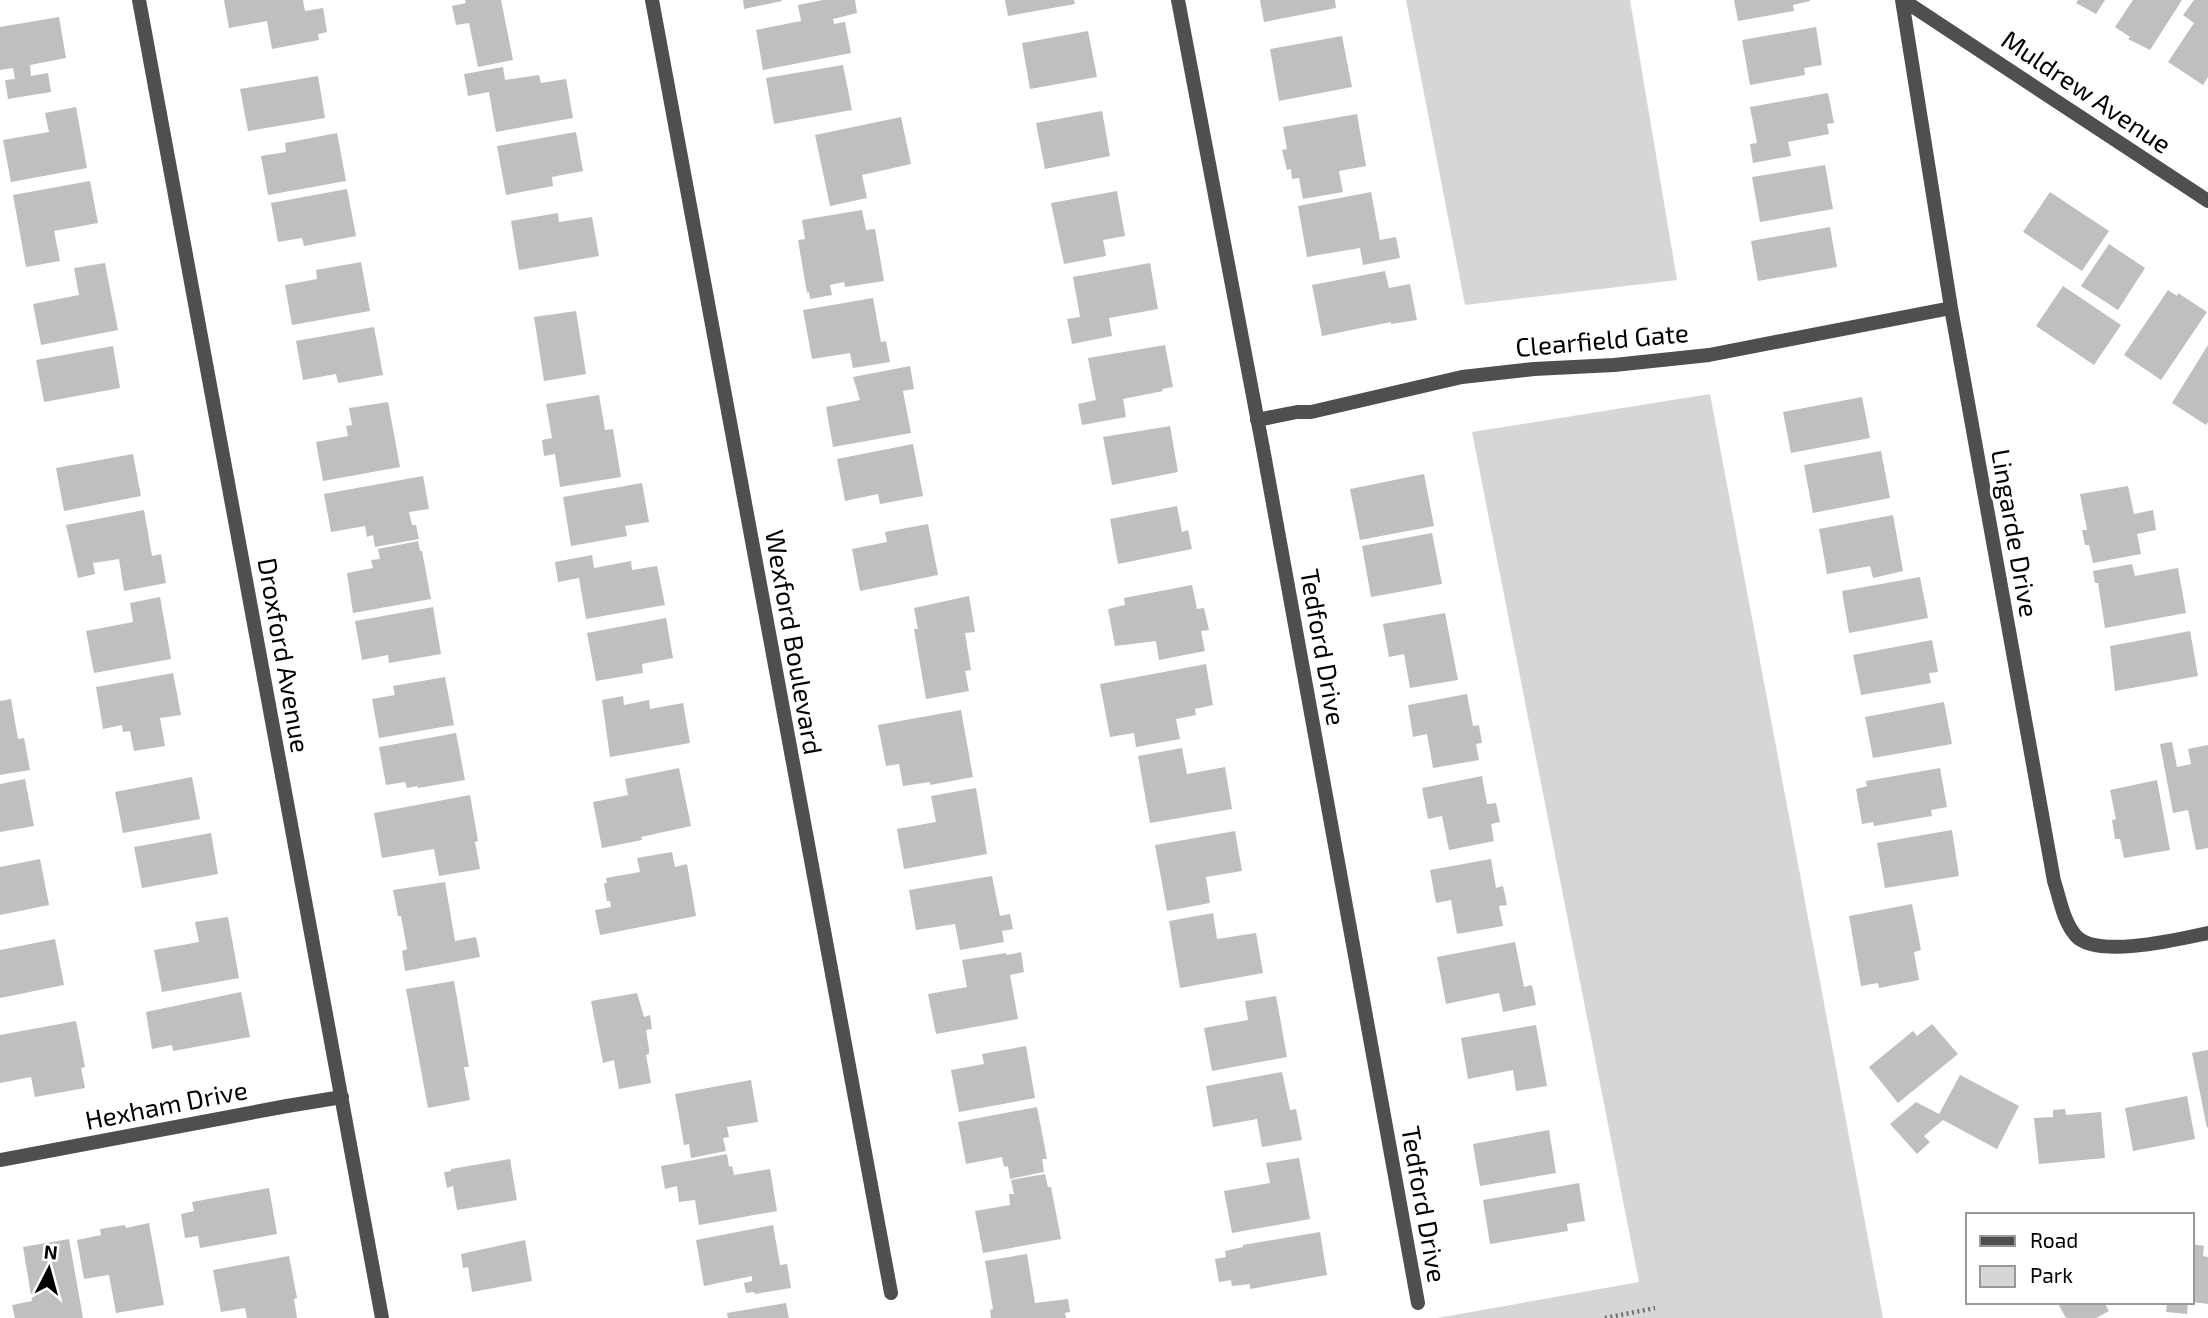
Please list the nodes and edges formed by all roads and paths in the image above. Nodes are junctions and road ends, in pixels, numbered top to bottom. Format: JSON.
{"nodes":[{"id":1,"x":139,"y":0,"type":"edge"},
{"id":2,"x":652,"y":0,"type":"edge"},
{"id":3,"x":1178,"y":0,"type":"edge"},
{"id":4,"x":1902,"y":0,"type":"edge"},
{"id":5,"x":2208,"y":201,"type":"edge"},
{"id":6,"x":1951,"y":308,"type":"junction"},
{"id":7,"x":1257,"y":420,"type":"junction"},
{"id":8,"x":2208,"y":933,"type":"edge"},
{"id":9,"x":342,"y":1097,"type":"junction"},
{"id":10,"x":0,"y":1160,"type":"edge"},
{"id":11,"x":891,"y":1293,"type":"dead end"},
{"id":12,"x":1418,"y":1303,"type":"dead end"},
{"id":13,"x":1656,"y":1308,"type":"dead end"},
{"id":14,"x":382,"y":1318,"type":"edge"},
{"id":15,"x":1605,"y":1318,"type":"edge"}],
"edges":[{"from":1,"to":9,"type":"street","name":"Droxford Avenue"},
{"from":2,"to":11,"type":"street","name":"Wexford Boulevard"},
{"from":3,"to":7,"type":"street","name":"Tedford Drive"},
{"from":4,"to":5,"type":"street","name":"Muldrew Avenue"},
{"from":4,"to":6,"type":"street","name":"Lingarde Drive"},
{"from":6,"to":7,"type":"street","name":"Clearfield Gate"},
{"from":6,"to":8,"type":"street","name":"Lingarde Drive"},
{"from":7,"to":12,"type":"street","name":"Tedford Drive"},
{"from":9,"to":10,"type":"street","name":"Hexham Drive"},
{"from":9,"to":14,"type":"street","name":"Droxford Avenue"},
{"from":13,"to":15,"type":"path"}]}
